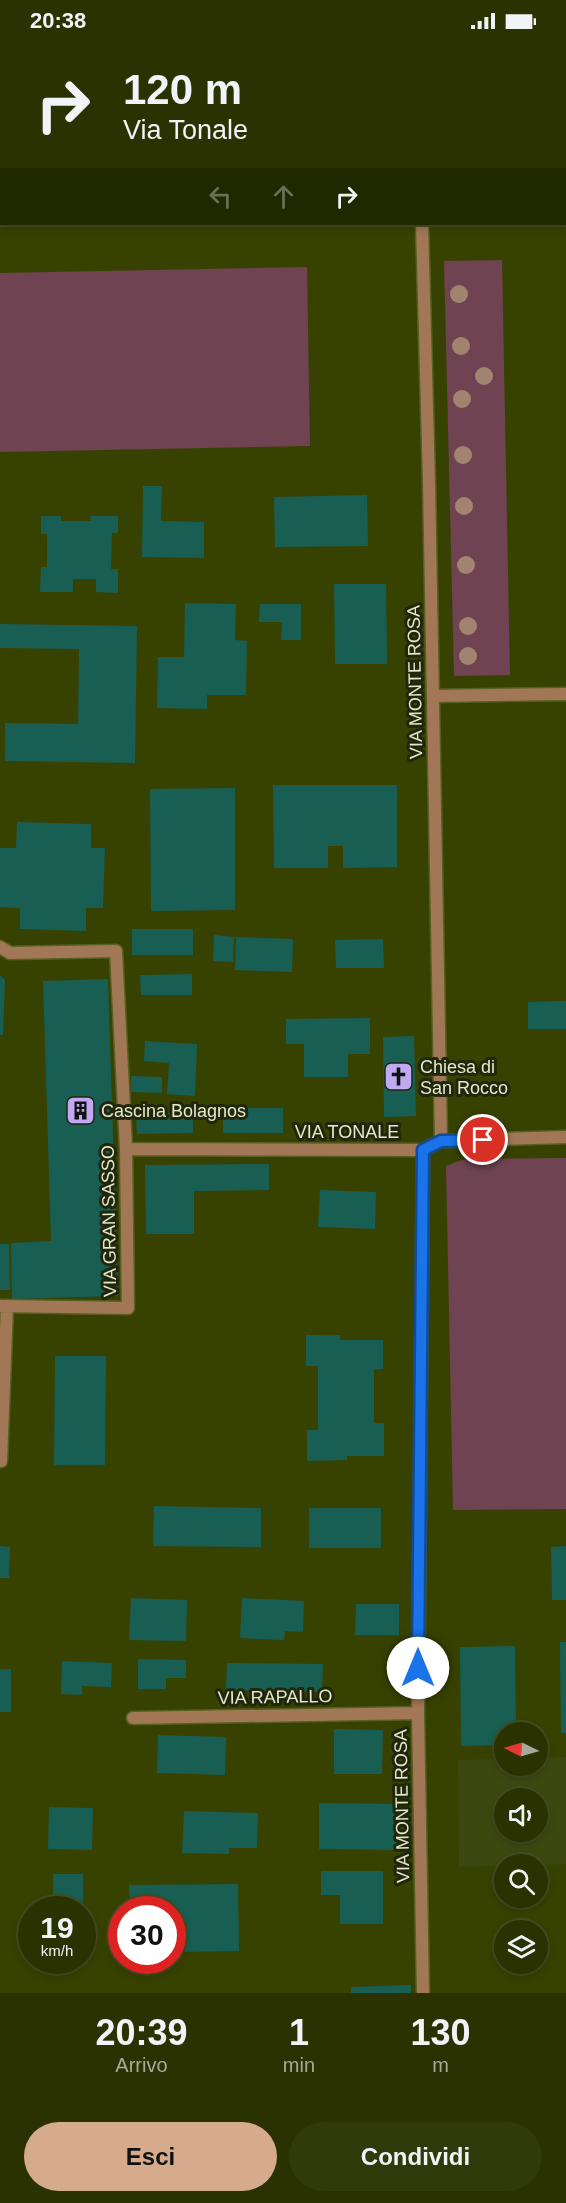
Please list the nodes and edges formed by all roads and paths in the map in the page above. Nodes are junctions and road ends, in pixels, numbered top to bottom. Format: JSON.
{"nodes":[{"id":1,"x":422,"y":225,"type":"edge"},
{"id":2,"x":566,"y":694,"type":"edge"},
{"id":3,"x":433,"y":696,"type":"junction"},
{"id":4,"x":0,"y":947,"type":"edge"},
{"id":5,"x":566,"y":1137,"type":"edge"},
{"id":6,"x":441,"y":1141,"type":"junction"},
{"id":7,"x":126,"y":1149,"type":"junction"},
{"id":8,"x":423,"y":1150,"type":"junction"},
{"id":9,"x":4,"y":1306,"type":"edge"},
{"id":10,"x":1,"y":1461,"type":"edge"},
{"id":11,"x":418,"y":1713,"type":"junction"},
{"id":12,"x":133,"y":1718,"type":"dead end"},
{"id":13,"x":423,"y":1993,"type":"edge"}],
"edges":[{"from":1,"to":3,"type":"street","name":"VIA MONTE ROSA"},
{"from":2,"to":3,"type":"street"},
{"from":3,"to":6,"type":"street","name":"VIA MONTE ROSA"},
{"from":4,"to":7,"type":"street","name":"VIA GRAN SASSO"},
{"from":5,"to":6,"type":"street","name":"VIA TONALE"},
{"from":6,"to":8,"type":"street","name":"VIA TONALE"},
{"from":7,"to":8,"type":"street","name":"VIA TONALE"},
{"from":7,"to":9,"type":"street","name":"VIA GRAN SASSO"},
{"from":8,"to":11,"type":"street","name":"VIA MONTE ROSA"},
{"from":9,"to":10,"type":"street"},
{"from":11,"to":12,"type":"street","name":"VIA RAPALLO"},
{"from":11,"to":13,"type":"street","name":"VIA MONTE ROSA"}]}
